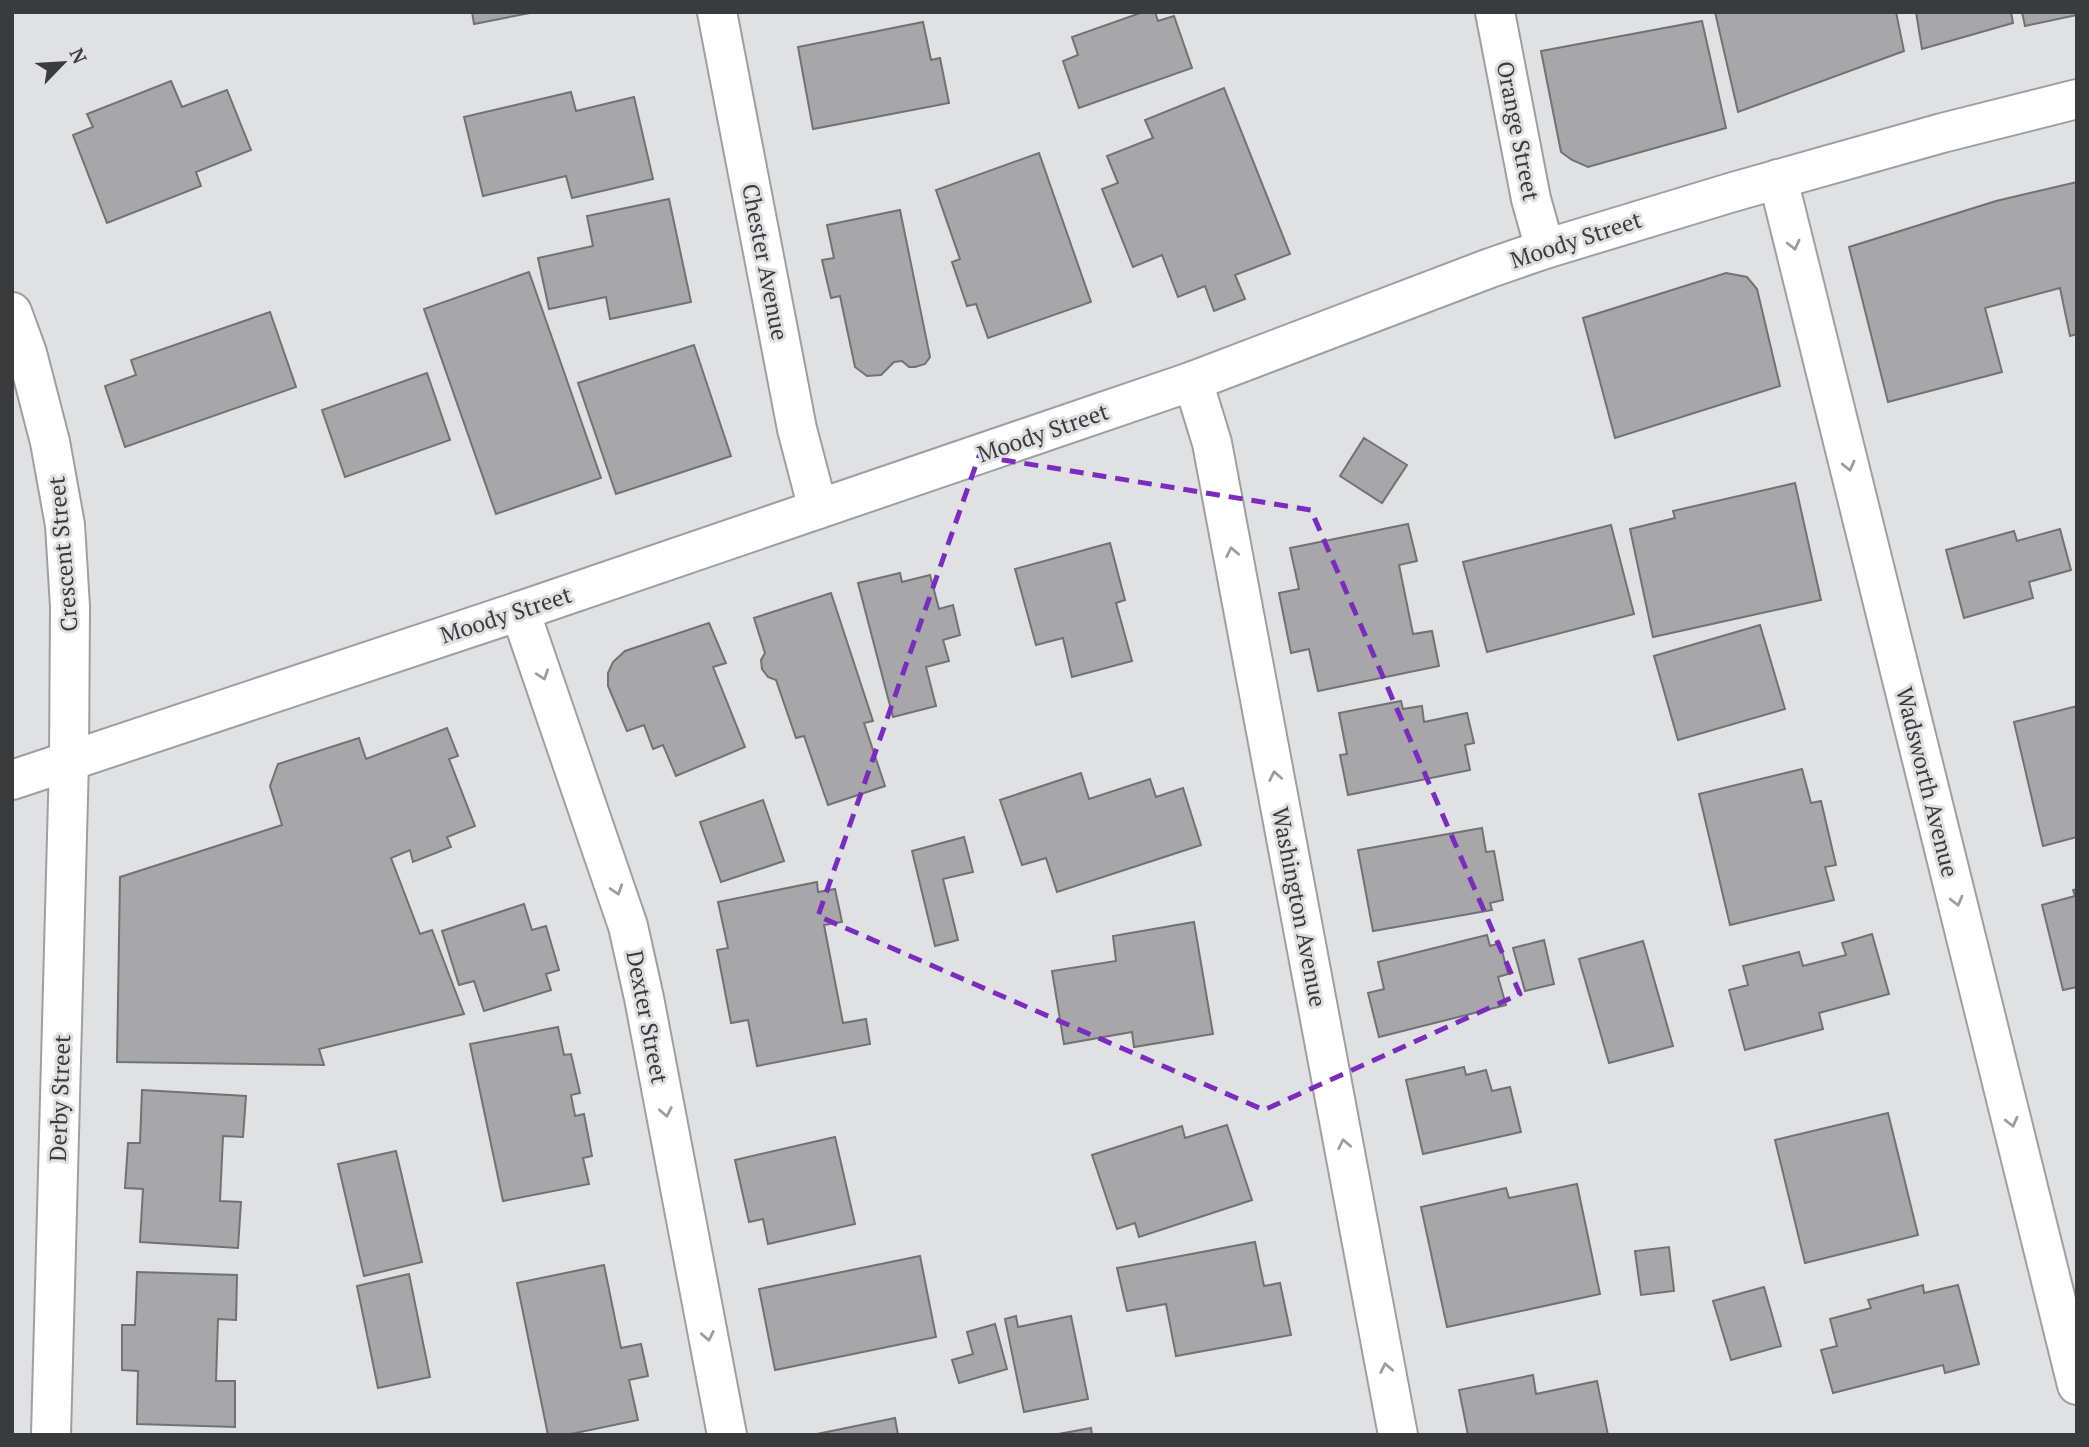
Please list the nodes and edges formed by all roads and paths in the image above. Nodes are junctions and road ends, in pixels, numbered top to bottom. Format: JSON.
{"nodes":[{"id":1,"x":717,"y":12,"type":"edge"},
{"id":2,"x":1495,"y":12,"type":"edge"},
{"id":3,"x":2077,"y":99,"type":"edge"},
{"id":4,"x":1778,"y":179,"type":"junction"},
{"id":5,"x":1545,"y":249,"type":"junction"},
{"id":6,"x":12,"y":312,"type":"edge"},
{"id":7,"x":1193,"y":381,"type":"junction"},
{"id":8,"x":818,"y":509,"type":"junction"},
{"id":9,"x":520,"y":611,"type":"junction"},
{"id":10,"x":69,"y":761,"type":"junction"},
{"id":11,"x":12,"y":780,"type":"edge"},
{"id":12,"x":2077,"y":1385,"type":"edge"},
{"id":13,"x":51,"y":1435,"type":"edge"},
{"id":14,"x":727,"y":1435,"type":"edge"},
{"id":15,"x":1398,"y":1435,"type":"edge"}],
"edges":[{"from":1,"to":8,"type":"street","name":"Chester Avenue"},
{"from":2,"to":5,"type":"street","name":"Orange Street"},
{"from":3,"to":4,"type":"street","name":"Moody Street"},
{"from":4,"to":5,"type":"street","name":"Moody Street"},
{"from":4,"to":12,"type":"street","name":"Wadsworth Avenue","one_way":true},
{"from":5,"to":7,"type":"street","name":"Moody Street"},
{"from":6,"to":10,"type":"street","name":"Crescent Street"},
{"from":7,"to":8,"type":"street","name":"Moody Street"},
{"from":15,"to":7,"type":"street","name":"Washington Avenue","one_way":true},
{"from":8,"to":9,"type":"street","name":"Moody Street"},
{"from":9,"to":10,"type":"street","name":"Moody Street"},
{"from":9,"to":14,"type":"street","name":"Dexter Street","one_way":true},
{"from":10,"to":11,"type":"street","name":"Moody Street"},
{"from":10,"to":13,"type":"street","name":"Derby Street"}]}
